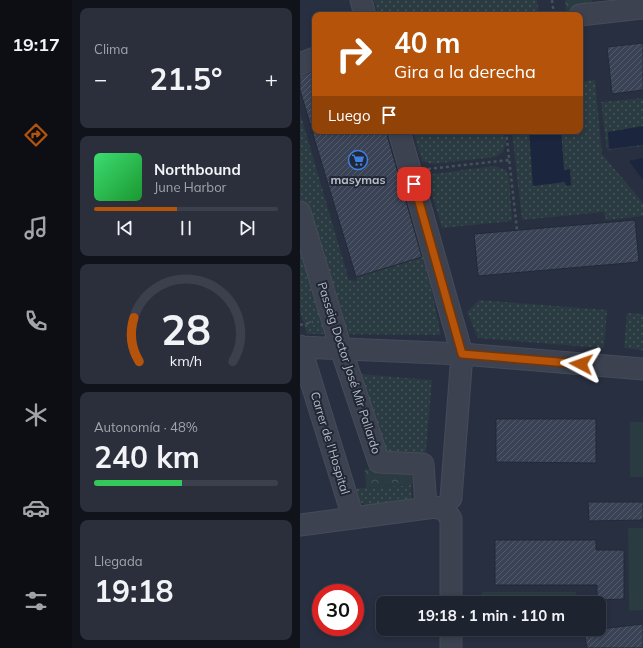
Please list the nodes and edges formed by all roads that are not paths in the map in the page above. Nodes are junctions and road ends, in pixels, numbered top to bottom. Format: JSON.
{"nodes":[{"id":1,"x":361,"y":0,"type":"edge"},
{"id":2,"x":643,"y":8,"type":"edge"},
{"id":3,"x":364,"y":12,"type":"edge"},
{"id":4,"x":583,"y":15,"type":"edge"},
{"id":5,"x":312,"y":59,"type":"edge"},
{"id":6,"x":300,"y":64,"type":"edge"},
{"id":7,"x":399,"y":134,"type":"edge"},
{"id":8,"x":300,"y":212,"type":"edge"},
{"id":9,"x":300,"y":347,"type":"edge"},
{"id":10,"x":341,"y":349,"type":"junction"},
{"id":11,"x":462,"y":354,"type":"junction"},
{"id":12,"x":643,"y":369,"type":"edge"},
{"id":13,"x":444,"y":509,"type":"junction"},
{"id":14,"x":353,"y":518,"type":"junction"},
{"id":15,"x":300,"y":525,"type":"edge"},
{"id":16,"x":450,"y":596,"type":"edge"},
{"id":17,"x":451,"y":636,"type":"edge"},
{"id":18,"x":451,"y":648,"type":"edge"}],
"edges":[{"from":1,"to":3,"type":"street"},
{"from":2,"to":4,"type":"street"},
{"from":5,"to":6,"type":"street"},
{"from":7,"to":11,"type":"street"},
{"from":8,"to":10,"type":"street","name":"Passeig Doctor José Mir Pallardo"},
{"from":9,"to":10,"type":"street"},
{"from":9,"to":14,"type":"street","name":"Carrer de l'Hospital"},
{"from":10,"to":11,"type":"street"},
{"from":10,"to":13,"type":"street","name":"Passeig Doctor José Mir Pallardo"},
{"from":11,"to":12,"type":"street"},
{"from":11,"to":13,"type":"street"},
{"from":13,"to":14,"type":"street"},
{"from":13,"to":16,"type":"street"},
{"from":14,"to":15,"type":"street"},
{"from":17,"to":18,"type":"street"}]}
